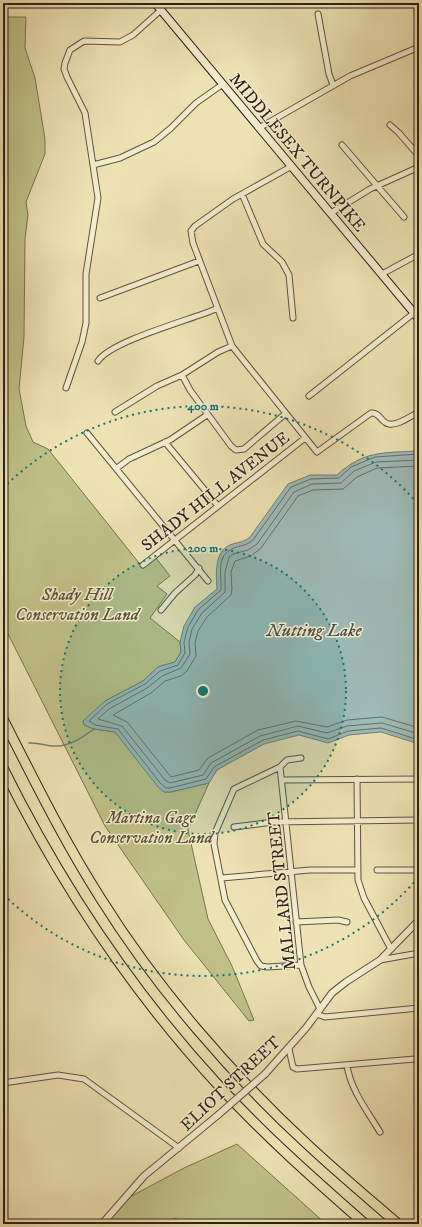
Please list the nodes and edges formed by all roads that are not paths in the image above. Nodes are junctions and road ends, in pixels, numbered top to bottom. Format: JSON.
{"nodes":[{"id":1,"x":155,"y":3,"type":"edge"},
{"id":2,"x":161,"y":10,"type":"junction"},
{"id":3,"x":318,"y":14,"type":"dead end"},
{"id":4,"x":419,"y":47,"type":"edge"},
{"id":5,"x":223,"y":84,"type":"junction"},
{"id":6,"x":333,"y":85,"type":"junction"},
{"id":7,"x":390,"y":125,"type":"dead end"},
{"id":8,"x":259,"y":128,"type":"junction"},
{"id":9,"x":342,"y":145,"type":"dead end"},
{"id":10,"x":419,"y":156,"type":"edge"},
{"id":11,"x":93,"y":165,"type":"junction"},
{"id":12,"x":292,"y":166,"type":"junction"},
{"id":13,"x":419,"y":168,"type":"edge"},
{"id":14,"x":377,"y":186,"type":"junction"},
{"id":15,"x":242,"y":194,"type":"junction"},
{"id":16,"x":331,"y":213,"type":"junction"},
{"id":17,"x":404,"y":217,"type":"dead end"},
{"id":18,"x":419,"y":254,"type":"edge"},
{"id":19,"x":199,"y":261,"type":"junction"},
{"id":20,"x":382,"y":274,"type":"junction"},
{"id":21,"x":100,"y":298,"type":"dead end"},
{"id":22,"x":216,"y":309,"type":"junction"},
{"id":23,"x":417,"y":316,"type":"edge"},
{"id":24,"x":293,"y":318,"type":"dead end"},
{"id":25,"x":232,"y":346,"type":"junction"},
{"id":26,"x":98,"y":361,"type":"dead end"},
{"id":27,"x":182,"y":375,"type":"junction"},
{"id":28,"x":66,"y":388,"type":"dead end"},
{"id":29,"x":309,"y":396,"type":"dead end"},
{"id":30,"x":115,"y":412,"type":"dead end"},
{"id":31,"x":419,"y":412,"type":"edge"},
{"id":32,"x":207,"y":414,"type":"junction"},
{"id":33,"x":285,"y":414,"type":"junction"},
{"id":34,"x":87,"y":432,"type":"dead end"},
{"id":35,"x":305,"y":438,"type":"junction"},
{"id":36,"x":165,"y":442,"type":"junction"},
{"id":37,"x":117,"y":468,"type":"junction"},
{"id":38,"x":218,"y":506,"type":"junction"},
{"id":39,"x":176,"y":539,"type":"junction"},
{"id":40,"x":143,"y":565,"type":"dead end"},
{"id":41,"x":198,"y":568,"type":"junction"},
{"id":42,"x":208,"y":581,"type":"dead end"},
{"id":43,"x":161,"y":610,"type":"dead end"},
{"id":44,"x":3,"y":719,"type":"edge"},
{"id":45,"x":301,"y":758,"type":"dead end"},
{"id":46,"x":280,"y":767,"type":"junction"},
{"id":47,"x":3,"y":768,"type":"edge"},
{"id":48,"x":357,"y":779,"type":"junction"},
{"id":49,"x":419,"y":779,"type":"edge"},
{"id":50,"x":283,"y":780,"type":"junction"},
{"id":51,"x":358,"y":820,"type":"junction"},
{"id":52,"x":419,"y":820,"type":"edge"},
{"id":53,"x":286,"y":822,"type":"junction"},
{"id":54,"x":234,"y":827,"type":"dead end"},
{"id":55,"x":357,"y":870,"type":"junction"},
{"id":56,"x":377,"y":870,"type":"dead end"},
{"id":57,"x":419,"y":870,"type":"edge"},
{"id":58,"x":291,"y":872,"type":"junction"},
{"id":59,"x":222,"y":878,"type":"junction"},
{"id":60,"x":419,"y":920,"type":"edge"},
{"id":61,"x":296,"y":922,"type":"junction"},
{"id":62,"x":347,"y":922,"type":"dead end"},
{"id":63,"x":391,"y":949,"type":"junction"},
{"id":64,"x":419,"y":953,"type":"edge"},
{"id":65,"x":380,"y":960,"type":"junction"},
{"id":66,"x":301,"y":965,"type":"junction"},
{"id":67,"x":419,"y":1008,"type":"edge"},
{"id":68,"x":318,"y":1012,"type":"junction"},
{"id":69,"x":289,"y":1049,"type":"junction"},
{"id":70,"x":416,"y":1059,"type":"dead end"},
{"id":71,"x":347,"y":1065,"type":"junction"},
{"id":72,"x":3,"y":1083,"type":"edge"},
{"id":73,"x":380,"y":1132,"type":"dead end"},
{"id":74,"x":179,"y":1148,"type":"junction"},
{"id":75,"x":102,"y":1224,"type":"edge"},
{"id":76,"x":365,"y":1224,"type":"edge"},
{"id":77,"x":398,"y":1224,"type":"edge"}],
"edges":[{"from":1,"to":2,"type":"main road","name":"MIDDLESEX TURNPIKE"},
{"from":2,"to":5,"type":"main road","name":"MIDDLESEX TURNPIKE"},
{"from":2,"to":11,"type":"street"},
{"from":3,"to":6,"type":"street"},
{"from":4,"to":6,"type":"street"},
{"from":5,"to":8,"type":"main road","name":"MIDDLESEX TURNPIKE"},
{"from":5,"to":11,"type":"street"},
{"from":6,"to":8,"type":"street"},
{"from":7,"to":10,"type":"street"},
{"from":8,"to":12,"type":"main road","name":"MIDDLESEX TURNPIKE"},
{"from":9,"to":14,"type":"street"},
{"from":11,"to":28,"type":"street"},
{"from":12,"to":15,"type":"street"},
{"from":12,"to":16,"type":"main road","name":"MIDDLESEX TURNPIKE"},
{"from":13,"to":14,"type":"street"},
{"from":14,"to":16,"type":"street"},
{"from":14,"to":17,"type":"street"},
{"from":15,"to":19,"type":"street"},
{"from":15,"to":24,"type":"street"},
{"from":16,"to":20,"type":"main road","name":"MIDDLESEX TURNPIKE"},
{"from":18,"to":20,"type":"street"},
{"from":19,"to":21,"type":"street"},
{"from":19,"to":22,"type":"street"},
{"from":20,"to":23,"type":"main road","name":"MIDDLESEX TURNPIKE"},
{"from":22,"to":25,"type":"street"},
{"from":22,"to":26,"type":"street"},
{"from":23,"to":29,"type":"street"},
{"from":25,"to":27,"type":"street"},
{"from":25,"to":33,"type":"street"},
{"from":27,"to":30,"type":"street"},
{"from":27,"to":32,"type":"street"},
{"from":31,"to":35,"type":"street"},
{"from":32,"to":33,"type":"street"},
{"from":32,"to":36,"type":"street"},
{"from":33,"to":35,"type":"street"},
{"from":34,"to":37,"type":"street"},
{"from":35,"to":38,"type":"street","name":"SHADY HILL AVENUE"},
{"from":36,"to":37,"type":"street"},
{"from":36,"to":38,"type":"street"},
{"from":37,"to":39,"type":"street"},
{"from":38,"to":39,"type":"street","name":"SHADY HILL AVENUE"},
{"from":39,"to":40,"type":"street","name":"SHADY HILL AVENUE"},
{"from":39,"to":41,"type":"street"},
{"from":41,"to":42,"type":"street"},
{"from":41,"to":43,"type":"street"},
{"from":44,"to":77,"type":"highway"},
{"from":45,"to":46,"type":"street"},
{"from":46,"to":50,"type":"street","name":"MALLARD STREET"},
{"from":46,"to":59,"type":"street"},
{"from":47,"to":76,"type":"highway"},
{"from":48,"to":49,"type":"street"},
{"from":48,"to":50,"type":"street"},
{"from":48,"to":51,"type":"street"},
{"from":50,"to":53,"type":"street","name":"MALLARD STREET"},
{"from":51,"to":52,"type":"street"},
{"from":51,"to":53,"type":"street"},
{"from":51,"to":55,"type":"street"},
{"from":53,"to":54,"type":"street"},
{"from":53,"to":58,"type":"street","name":"MALLARD STREET"},
{"from":55,"to":58,"type":"street"},
{"from":55,"to":63,"type":"street"},
{"from":56,"to":57,"type":"street"},
{"from":58,"to":59,"type":"street"},
{"from":58,"to":61,"type":"street","name":"MALLARD STREET"},
{"from":59,"to":66,"type":"street"},
{"from":60,"to":63,"type":"street","name":"ELIOT STREET"},
{"from":61,"to":62,"type":"street"},
{"from":61,"to":66,"type":"street","name":"MALLARD STREET"},
{"from":63,"to":65,"type":"street","name":"ELIOT STREET"},
{"from":64,"to":65,"type":"street"},
{"from":65,"to":68,"type":"street","name":"ELIOT STREET"},
{"from":66,"to":68,"type":"street","name":"MALLARD STREET"},
{"from":67,"to":68,"type":"street"},
{"from":68,"to":69,"type":"street","name":"ELIOT STREET"},
{"from":69,"to":71,"type":"street"},
{"from":69,"to":74,"type":"street","name":"ELIOT STREET","bridge":true},
{"from":70,"to":71,"type":"street"},
{"from":71,"to":73,"type":"street"},
{"from":72,"to":74,"type":"street"},
{"from":74,"to":75,"type":"street","name":"ELIOT STREET"}]}
